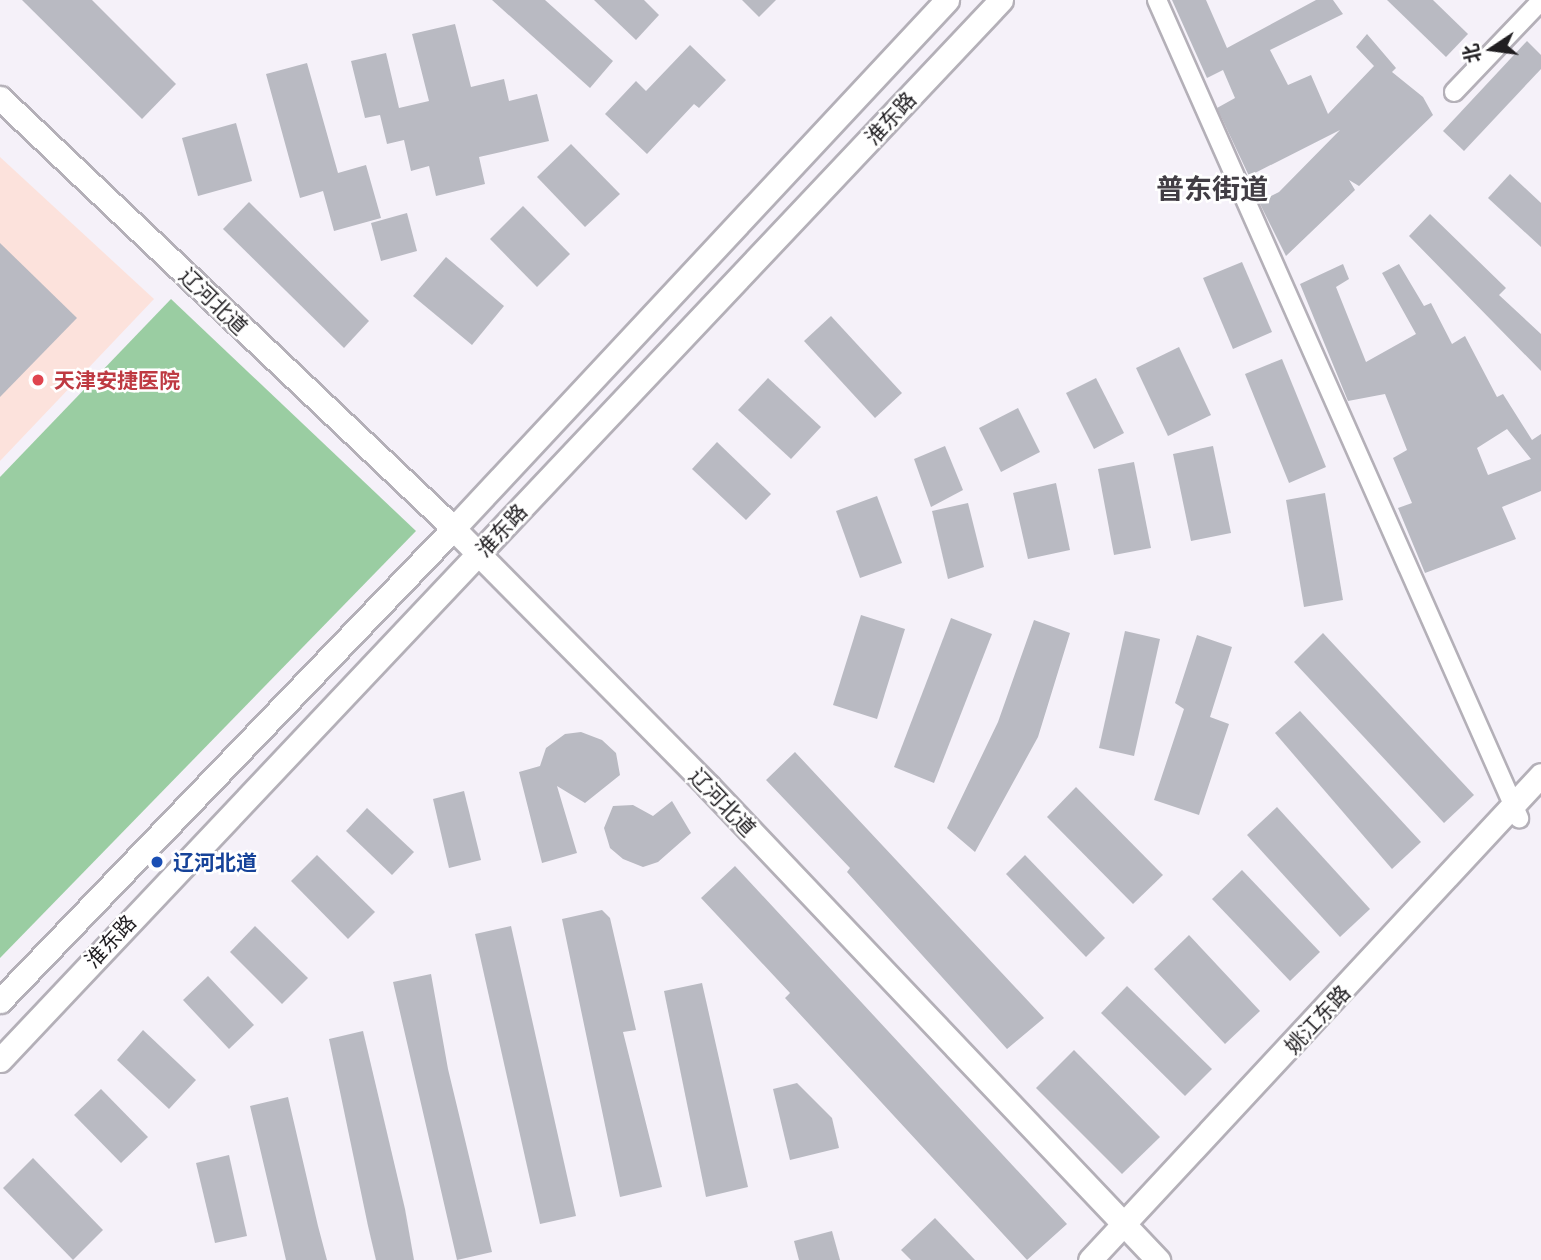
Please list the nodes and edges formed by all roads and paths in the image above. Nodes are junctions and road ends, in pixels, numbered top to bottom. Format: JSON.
{"nodes":[{"id":1,"x":947,"y":0,"type":"edge"},
{"id":2,"x":1001,"y":0,"type":"edge"},
{"id":3,"x":1157,"y":0,"type":"edge"},
{"id":4,"x":1541,"y":1,"type":"edge"},
{"id":5,"x":1454,"y":92,"type":"dead end"},
{"id":6,"x":0,"y":98,"type":"edge"},
{"id":7,"x":453,"y":528,"type":"junction"},
{"id":8,"x":479,"y":554,"type":"junction"},
{"id":9,"x":1541,"y":775,"type":"edge"},
{"id":10,"x":1541,"y":795,"type":"edge"},
{"id":11,"x":1516,"y":813,"type":"junction"},
{"id":12,"x":0,"y":1001,"type":"edge"},
{"id":13,"x":0,"y":1060,"type":"edge"},
{"id":14,"x":1129,"y":1229,"type":"junction"},
{"id":15,"x":1090,"y":1260,"type":"edge"},
{"id":16,"x":1107,"y":1260,"type":"edge"},
{"id":17,"x":1158,"y":1260,"type":"edge"}],
"edges":[{"from":1,"to":7,"type":"main road","name":"淮东路"},
{"from":2,"to":8,"type":"main road","name":"淮东路"},
{"from":3,"to":11,"type":"street"},
{"from":4,"to":5,"type":"street"},
{"from":6,"to":7,"type":"main road","name":"辽河北道"},
{"from":7,"to":8,"type":"main road","name":"辽河北道"},
{"from":7,"to":12,"type":"main road","name":"淮东路"},
{"from":8,"to":13,"type":"main road","name":"淮东路"},
{"from":8,"to":14,"type":"main road","name":"辽河北道"},
{"from":9,"to":11,"type":"main road","name":"姚江东路"},
{"from":10,"to":11,"type":"main road","name":"姚江东路"},
{"from":11,"to":14,"type":"main road","name":"姚江东路"},
{"from":14,"to":15,"type":"main road","name":"姚江东路"},
{"from":14,"to":16,"type":"main road","name":"姚江东路"},
{"from":14,"to":17,"type":"main road","name":"辽河北道"}]}
